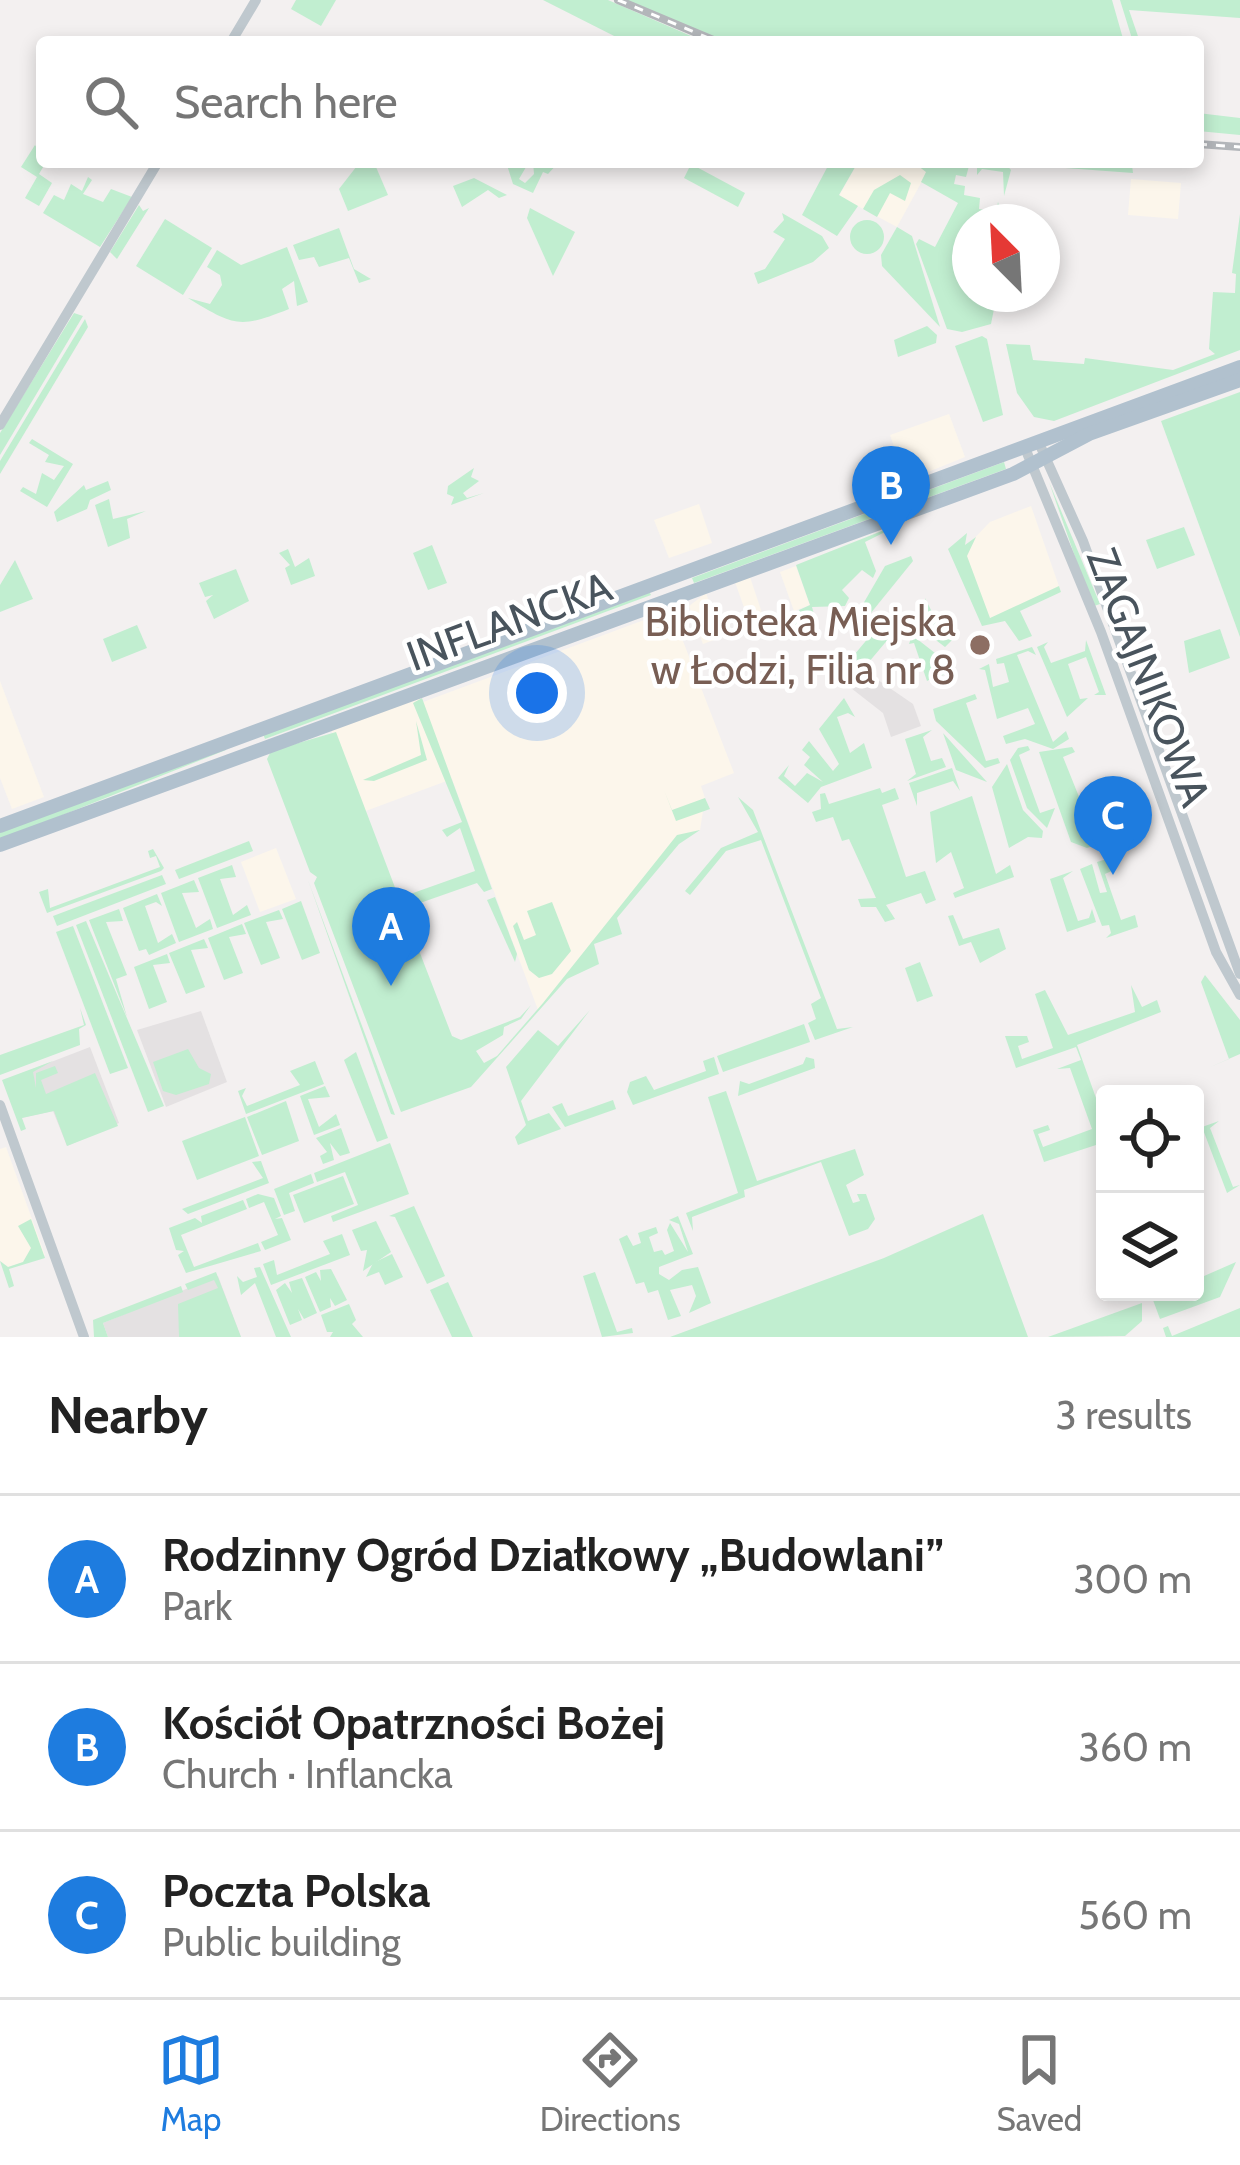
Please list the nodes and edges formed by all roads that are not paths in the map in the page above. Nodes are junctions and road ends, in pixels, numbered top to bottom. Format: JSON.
{"nodes":[{"id":1,"x":256,"y":0,"type":"edge"},
{"id":2,"x":235,"y":36,"type":"edge"},
{"id":3,"x":154,"y":168,"type":"edge"},
{"id":4,"x":1240,"y":367,"type":"edge"},
{"id":5,"x":1240,"y":380,"type":"edge"},
{"id":6,"x":0,"y":425,"type":"edge"},
{"id":7,"x":1032,"y":445,"type":"junction"},
{"id":8,"x":1039,"y":462,"type":"junction"},
{"id":9,"x":1014,"y":473,"type":"junction"},
{"id":10,"x":1040,"y":483,"type":"junction"},
{"id":11,"x":0,"y":826,"type":"edge"},
{"id":12,"x":0,"y":845,"type":"edge"},
{"id":13,"x":1240,"y":974,"type":"edge"},
{"id":14,"x":1240,"y":995,"type":"edge"},
{"id":15,"x":0,"y":1105,"type":"edge"},
{"id":16,"x":84,"y":1337,"type":"edge"}],
"edges":[{"from":1,"to":2,"type":"street"},
{"from":3,"to":6,"type":"street"},
{"from":4,"to":7,"type":"main road","name":"INFLANCKA"},
{"from":5,"to":8,"type":"main road","name":"INFLANCKA"},
{"from":7,"to":8,"type":"street","name":"ZAGAJNIKOWA"},
{"from":7,"to":11,"type":"main road","name":"INFLANCKA"},
{"from":8,"to":9,"type":"main road","name":"INFLANCKA"},
{"from":8,"to":10,"type":"street","name":"ZAGAJNIKOWA"},
{"from":8,"to":13,"type":"street","name":"ZAGAJNIKOWA"},
{"from":9,"to":10,"type":"street"},
{"from":9,"to":12,"type":"main road","name":"INFLANCKA"},
{"from":10,"to":14,"type":"street","name":"ZAGAJNIKOWA"},
{"from":15,"to":16,"type":"street"}]}
